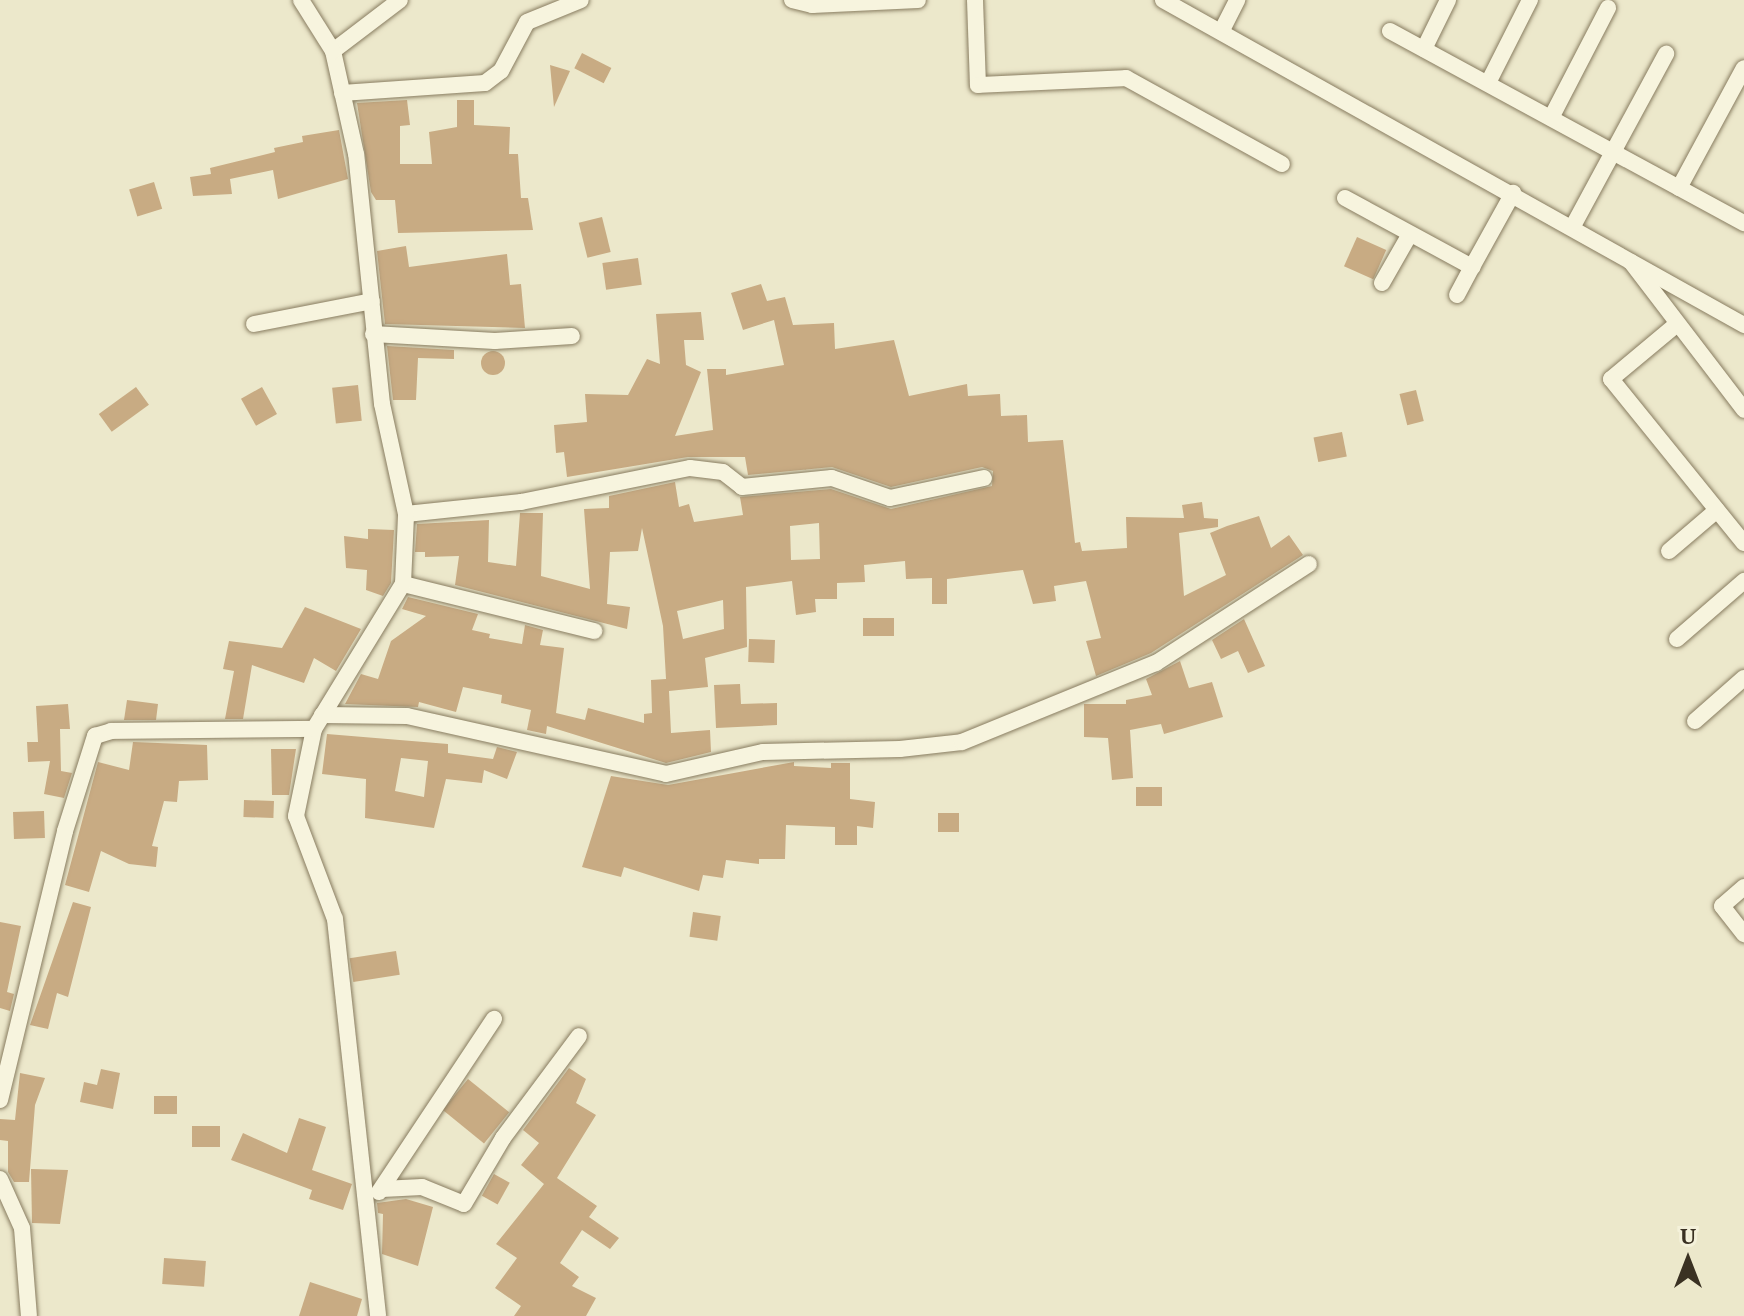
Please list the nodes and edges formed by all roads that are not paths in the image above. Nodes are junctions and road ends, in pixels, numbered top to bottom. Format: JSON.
{"nodes":[{"id":1,"x":301,"y":0,"type":"edge"},
{"id":2,"x":400,"y":0,"type":"edge"},
{"id":3,"x":581,"y":0,"type":"edge"},
{"id":4,"x":792,"y":0,"type":"edge"},
{"id":5,"x":918,"y":0,"type":"edge"},
{"id":6,"x":975,"y":0,"type":"edge"},
{"id":7,"x":1163,"y":0,"type":"edge"},
{"id":8,"x":1237,"y":0,"type":"edge"},
{"id":9,"x":1448,"y":0,"type":"edge"},
{"id":10,"x":1530,"y":0,"type":"edge"},
{"id":11,"x":1608,"y":8,"type":"dead end"},
{"id":12,"x":1222,"y":30,"type":"junction"},
{"id":13,"x":1390,"y":31,"type":"dead end"},
{"id":14,"x":1424,"y":49,"type":"junction"},
{"id":15,"x":333,"y":51,"type":"junction"},
{"id":16,"x":1666,"y":54,"type":"dead end"},
{"id":17,"x":1744,"y":68,"type":"edge"},
{"id":18,"x":1488,"y":83,"type":"junction"},
{"id":19,"x":342,"y":93,"type":"junction"},
{"id":20,"x":1551,"y":118,"type":"junction"},
{"id":21,"x":1613,"y":152,"type":"junction"},
{"id":22,"x":1282,"y":164,"type":"dead end"},
{"id":23,"x":1679,"y":188,"type":"junction"},
{"id":24,"x":1513,"y":193,"type":"junction"},
{"id":25,"x":1345,"y":198,"type":"dead end"},
{"id":26,"x":1744,"y":223,"type":"edge"},
{"id":27,"x":1573,"y":226,"type":"junction"},
{"id":28,"x":1410,"y":234,"type":"junction"},
{"id":29,"x":1625,"y":255,"type":"junction"},
{"id":30,"x":1472,"y":267,"type":"junction"},
{"id":31,"x":1382,"y":283,"type":"dead end"},
{"id":32,"x":1457,"y":295,"type":"dead end"},
{"id":33,"x":372,"y":301,"type":"junction"},
{"id":34,"x":254,"y":324,"type":"dead end"},
{"id":35,"x":1677,"y":324,"type":"junction"},
{"id":36,"x":1744,"y":325,"type":"edge"},
{"id":37,"x":373,"y":334,"type":"junction"},
{"id":38,"x":572,"y":336,"type":"dead end"},
{"id":39,"x":1744,"y":410,"type":"edge"},
{"id":40,"x":984,"y":478,"type":"dead end"},
{"id":41,"x":1717,"y":510,"type":"junction"},
{"id":42,"x":406,"y":514,"type":"junction"},
{"id":43,"x":1744,"y":543,"type":"edge"},
{"id":44,"x":1669,"y":551,"type":"dead end"},
{"id":45,"x":1309,"y":564,"type":"dead end"},
{"id":46,"x":1744,"y":581,"type":"edge"},
{"id":47,"x":403,"y":584,"type":"junction"},
{"id":48,"x":594,"y":631,"type":"dead end"},
{"id":49,"x":1677,"y":639,"type":"dead end"},
{"id":50,"x":1744,"y":678,"type":"edge"},
{"id":51,"x":1695,"y":721,"type":"dead end"},
{"id":52,"x":318,"y":722,"type":"junction"},
{"id":53,"x":1744,"y":887,"type":"edge"},
{"id":54,"x":1744,"y":934,"type":"edge"},
{"id":55,"x":494,"y":1019,"type":"dead end"},
{"id":56,"x":579,"y":1036,"type":"dead end"},
{"id":57,"x":0,"y":1100,"type":"edge"},
{"id":58,"x":0,"y":1179,"type":"edge"},
{"id":59,"x":382,"y":1189,"type":"junction"},
{"id":60,"x":367,"y":1204,"type":"junction"},
{"id":61,"x":29,"y":1316,"type":"edge"},
{"id":62,"x":378,"y":1316,"type":"edge"}],
"edges":[{"from":1,"to":15,"type":"street"},
{"from":2,"to":15,"type":"street"},
{"from":3,"to":19,"type":"street"},
{"from":4,"to":5,"type":"street"},
{"from":6,"to":22,"type":"street"},
{"from":7,"to":12,"type":"street"},
{"from":8,"to":12,"type":"street"},
{"from":9,"to":14,"type":"street"},
{"from":10,"to":18,"type":"street"},
{"from":11,"to":20,"type":"street"},
{"from":12,"to":24,"type":"street"},
{"from":13,"to":14,"type":"street"},
{"from":14,"to":18,"type":"street"},
{"from":15,"to":19,"type":"street"},
{"from":16,"to":21,"type":"street"},
{"from":17,"to":23,"type":"street"},
{"from":18,"to":20,"type":"street"},
{"from":19,"to":33,"type":"street"},
{"from":20,"to":21,"type":"street"},
{"from":21,"to":23,"type":"street"},
{"from":21,"to":27,"type":"street"},
{"from":23,"to":26,"type":"street"},
{"from":24,"to":27,"type":"street"},
{"from":24,"to":30,"type":"street"},
{"from":25,"to":28,"type":"street"},
{"from":27,"to":29,"type":"street"},
{"from":28,"to":30,"type":"street"},
{"from":28,"to":31,"type":"street"},
{"from":29,"to":35,"type":"street"},
{"from":29,"to":36,"type":"street"},
{"from":30,"to":32,"type":"street"},
{"from":33,"to":34,"type":"street"},
{"from":33,"to":37,"type":"street"},
{"from":35,"to":39,"type":"street"},
{"from":35,"to":41,"type":"street"},
{"from":37,"to":38,"type":"street"},
{"from":37,"to":42,"type":"street"},
{"from":40,"to":42,"type":"street"},
{"from":41,"to":43,"type":"street"},
{"from":41,"to":44,"type":"street"},
{"from":42,"to":47,"type":"street"},
{"from":45,"to":52,"type":"street"},
{"from":46,"to":49,"type":"street"},
{"from":47,"to":48,"type":"street"},
{"from":47,"to":52,"type":"street"},
{"from":50,"to":51,"type":"street"},
{"from":52,"to":57,"type":"street"},
{"from":52,"to":60,"type":"street"},
{"from":53,"to":54,"type":"street"},
{"from":55,"to":59,"type":"street"},
{"from":56,"to":59,"type":"street"},
{"from":58,"to":61,"type":"street"},
{"from":59,"to":60,"type":"street"},
{"from":60,"to":62,"type":"street"}]}
